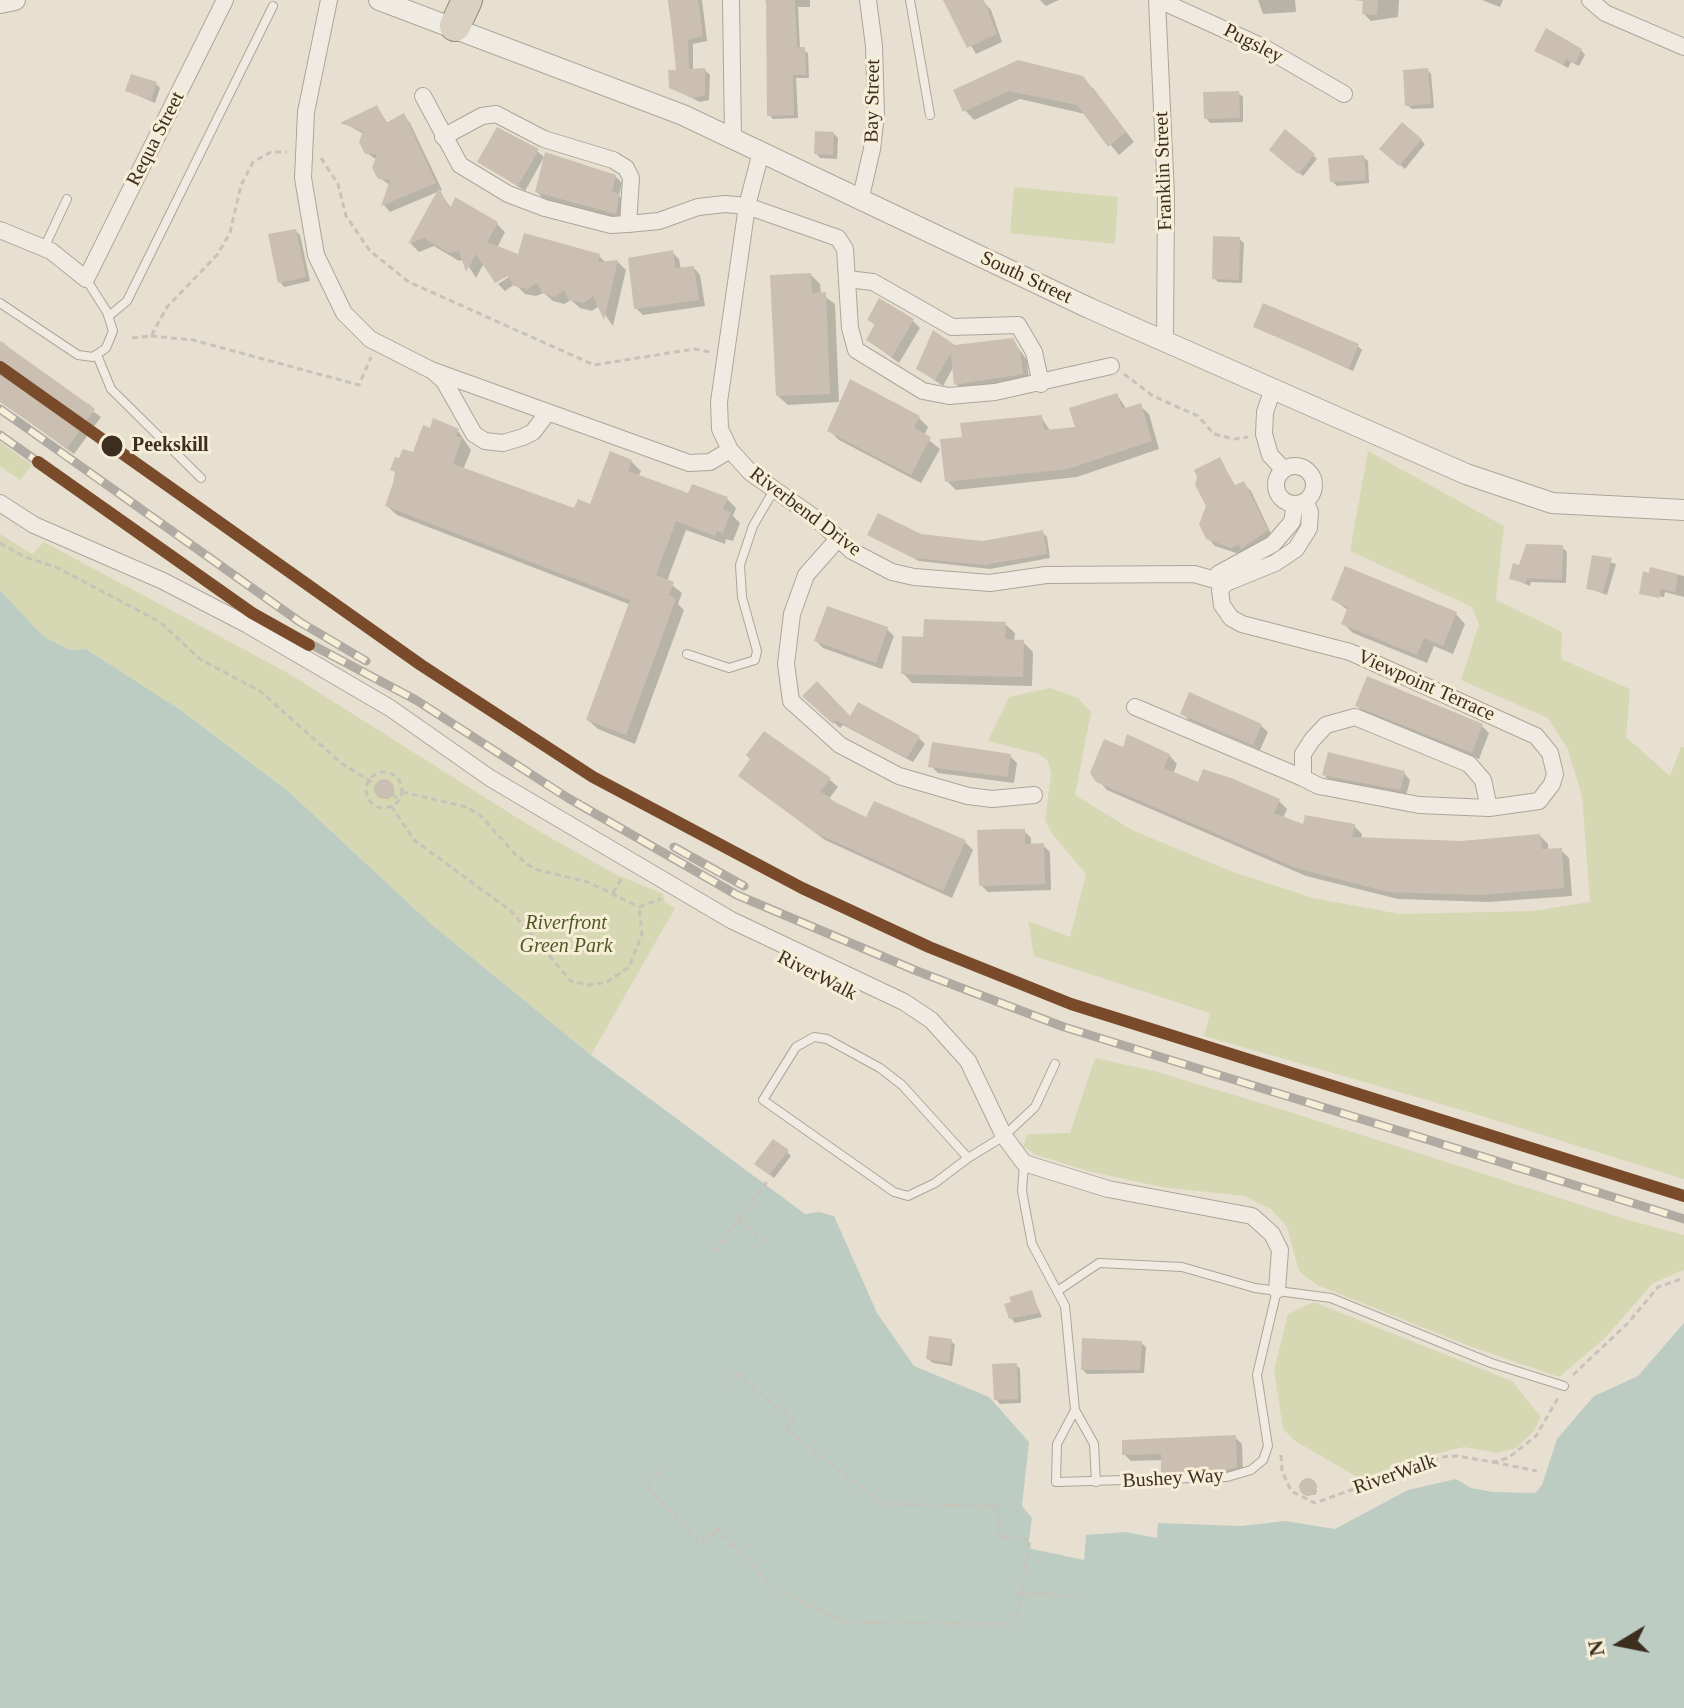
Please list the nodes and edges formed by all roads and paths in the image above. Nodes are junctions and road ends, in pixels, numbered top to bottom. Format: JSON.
{"nodes":[{"id":1,"x":15,"y":0,"type":"edge"},
{"id":2,"x":225,"y":0,"type":"edge"},
{"id":3,"x":329,"y":0,"type":"edge"},
{"id":4,"x":379,"y":0,"type":"edge"},
{"id":5,"x":731,"y":0,"type":"edge"},
{"id":6,"x":868,"y":0,"type":"edge"},
{"id":7,"x":910,"y":0,"type":"edge"},
{"id":8,"x":1158,"y":0,"type":"edge"},
{"id":9,"x":1590,"y":0,"type":"edge"},
{"id":10,"x":0,"y":3,"type":"edge"},
{"id":11,"x":273,"y":6,"type":"dead end"},
{"id":12,"x":461,"y":13,"type":"edge"},
{"id":13,"x":1684,"y":47,"type":"edge"},
{"id":14,"x":1344,"y":94,"type":"dead end"},
{"id":15,"x":423,"y":96,"type":"dead end"},
{"id":16,"x":930,"y":115,"type":"dead end"},
{"id":17,"x":443,"y":137,"type":"junction"},
{"id":18,"x":733,"y":138,"type":"junction"},
{"id":19,"x":761,"y":152,"type":"junction"},
{"id":20,"x":302,"y":153,"type":"junction"},
{"id":21,"x":67,"y":199,"type":"dead end"},
{"id":22,"x":860,"y":201,"type":"junction"},
{"id":23,"x":747,"y":206,"type":"junction"},
{"id":24,"x":628,"y":224,"type":"junction"},
{"id":25,"x":0,"y":230,"type":"edge"},
{"id":26,"x":44,"y":248,"type":"junction"},
{"id":27,"x":86,"y":279,"type":"junction"},
{"id":28,"x":847,"y":279,"type":"junction"},
{"id":29,"x":0,"y":303,"type":"edge"},
{"id":30,"x":109,"y":316,"type":"junction"},
{"id":31,"x":151,"y":336,"type":"junction"},
{"id":32,"x":132,"y":338,"type":"dead end"},
{"id":33,"x":6,"y":341,"type":"dead end"},
{"id":34,"x":1165,"y":342,"type":"junction"},
{"id":35,"x":377,"y":343,"type":"junction"},
{"id":36,"x":1,"y":348,"type":"edge"},
{"id":37,"x":725,"y":354,"type":"junction"},
{"id":38,"x":97,"y":355,"type":"junction"},
{"id":39,"x":1111,"y":366,"type":"joint"},
{"id":40,"x":431,"y":370,"type":"junction"},
{"id":41,"x":1041,"y":384,"type":"junction"},
{"id":42,"x":1273,"y":389,"type":"junction"},
{"id":43,"x":91,"y":401,"type":"dead end"},
{"id":44,"x":86,"y":409,"type":"dead end"},
{"id":45,"x":548,"y":412,"type":"junction"},
{"id":46,"x":1264,"y":434,"type":"junction"},
{"id":47,"x":730,"y":450,"type":"junction"},
{"id":48,"x":1284,"y":470,"type":"junction"},
{"id":49,"x":201,"y":478,"type":"dead end"},
{"id":50,"x":774,"y":489,"type":"junction"},
{"id":51,"x":1300,"y":502,"type":"junction"},
{"id":52,"x":0,"y":503,"type":"edge"},
{"id":53,"x":1684,"y":510,"type":"edge"},
{"id":54,"x":837,"y":540,"type":"junction"},
{"id":55,"x":0,"y":543,"type":"edge"},
{"id":56,"x":1220,"y":580,"type":"junction"},
{"id":57,"x":687,"y":654,"type":"dead end"},
{"id":58,"x":1135,"y":707,"type":"dead end"},
{"id":59,"x":1303,"y":778,"type":"junction"},
{"id":60,"x":369,"y":780,"type":"junction"},
{"id":61,"x":402,"y":792,"type":"junction"},
{"id":62,"x":1034,"y":795,"type":"dead end"},
{"id":63,"x":399,"y":799,"type":"junction"},
{"id":64,"x":391,"y":806,"type":"junction"},
{"id":65,"x":1489,"y":808,"type":"junction"},
{"id":66,"x":664,"y":899,"type":"dead end"},
{"id":67,"x":639,"y":907,"type":"junction"},
{"id":68,"x":1055,"y":1064,"type":"dead end"},
{"id":69,"x":1004,"y":1136,"type":"junction"},
{"id":70,"x":968,"y":1158,"type":"junction"},
{"id":71,"x":1024,"y":1163,"type":"junction"},
{"id":72,"x":769,"y":1179,"type":"dead end"},
{"id":73,"x":737,"y":1221,"type":"junction"},
{"id":74,"x":768,"y":1243,"type":"dead end"},
{"id":75,"x":715,"y":1251,"type":"dead end"},
{"id":76,"x":1684,"y":1278,"type":"edge"},
{"id":77,"x":1059,"y":1290,"type":"junction"},
{"id":78,"x":1277,"y":1290,"type":"junction"},
{"id":79,"x":1564,"y":1386,"type":"junction"},
{"id":80,"x":722,"y":1388,"type":"dead end"},
{"id":81,"x":1075,"y":1410,"type":"junction"},
{"id":82,"x":1280,"y":1451,"type":"dead end"},
{"id":83,"x":1493,"y":1462,"type":"junction"},
{"id":84,"x":659,"y":1470,"type":"dead end"},
{"id":85,"x":1537,"y":1471,"type":"dead end"},
{"id":86,"x":1096,"y":1482,"type":"junction"},
{"id":87,"x":1021,"y":1593,"type":"junction"},
{"id":88,"x":1074,"y":1596,"type":"dead end"}],
"edges":[{"from":1,"to":10,"type":"street"},
{"from":2,"to":27,"type":"street","name":"Requa Street"},
{"from":3,"to":20,"type":"street"},
{"from":4,"to":12,"type":"street","name":"South Street"},
{"from":5,"to":18,"type":"street"},
{"from":6,"to":22,"type":"street","name":"Bay Street"},
{"from":7,"to":16,"type":"lane"},
{"from":8,"to":14,"type":"street","name":"Pugsley"},
{"from":8,"to":34,"type":"street","name":"Franklin Street"},
{"from":9,"to":13,"type":"street"},
{"from":11,"to":30,"type":"lane"},
{"from":12,"to":18,"type":"street","name":"South Street"},
{"from":15,"to":17,"type":"street"},
{"from":17,"to":24,"type":"street"},
{"from":17,"to":24,"type":"street"},
{"from":18,"to":19,"type":"street","name":"South Street"},
{"from":19,"to":22,"type":"street","name":"South Street"},
{"from":19,"to":23,"type":"street","name":"Riverbend Drive"},
{"from":20,"to":31,"type":"path"},
{"from":20,"to":35,"type":"street"},
{"from":20,"to":37,"type":"path"},
{"from":21,"to":26,"type":"lane"},
{"from":22,"to":34,"type":"street","name":"South Street"},
{"from":23,"to":24,"type":"street"},
{"from":23,"to":28,"type":"street"},
{"from":23,"to":37,"type":"street","name":"Riverbend Drive"},
{"from":25,"to":26,"type":"street"},
{"from":26,"to":27,"type":"street"},
{"from":27,"to":30,"type":"lane"},
{"from":28,"to":41,"type":"street"},
{"from":28,"to":41,"type":"street"},
{"from":29,"to":38,"type":"lane"},
{"from":30,"to":38,"type":"lane"},
{"from":31,"to":32,"type":"path"},
{"from":31,"to":35,"type":"path"},
{"from":33,"to":36,"type":"path"},
{"from":34,"to":42,"type":"street","name":"South Street"},
{"from":35,"to":40,"type":"street"},
{"from":37,"to":47,"type":"street","name":"Riverbend Drive"},
{"from":38,"to":49,"type":"lane"},
{"from":39,"to":41,"type":"street"},
{"from":39,"to":46,"type":"path"},
{"from":40,"to":45,"type":"street"},
{"from":40,"to":45,"type":"street"},
{"from":42,"to":46,"type":"street"},
{"from":42,"to":53,"type":"street","name":"South Street"},
{"from":43,"to":44,"type":"path"},
{"from":45,"to":47,"type":"street"},
{"from":46,"to":48,"type":"street"},
{"from":47,"to":50,"type":"street","name":"Riverbend Drive"},
{"from":48,"to":51,"type":"street"},
{"from":48,"to":51,"type":"street"},
{"from":50,"to":54,"type":"street","name":"Riverbend Drive"},
{"from":50,"to":57,"type":"lane"},
{"from":51,"to":56,"type":"street"},
{"from":52,"to":69,"type":"street"},
{"from":54,"to":56,"type":"street","name":"Riverbend Drive"},
{"from":54,"to":62,"type":"street"},
{"from":55,"to":60,"type":"path"},
{"from":56,"to":65,"type":"street","name":"Viewpoint Terrace"},
{"from":58,"to":59,"type":"street","name":"Viewpoint Terrace"},
{"from":59,"to":65,"type":"street","name":"Viewpoint Terrace"},
{"from":59,"to":65,"type":"street"},
{"from":60,"to":61,"type":"path"},
{"from":60,"to":63,"type":"path"},
{"from":60,"to":64,"type":"path"},
{"from":61,"to":63,"type":"path"},
{"from":61,"to":67,"type":"path"},
{"from":63,"to":64,"type":"path"},
{"from":64,"to":67,"type":"path"},
{"from":66,"to":67,"type":"path"},
{"from":68,"to":69,"type":"lane"},
{"from":69,"to":70,"type":"lane"},
{"from":69,"to":71,"type":"street"},
{"from":70,"to":70,"type":"lane"},
{"from":71,"to":77,"type":"lane","name":"Bushey Way"},
{"from":71,"to":78,"type":"street"},
{"from":72,"to":73,"type":"path"},
{"from":73,"to":74,"type":"path"},
{"from":73,"to":75,"type":"path"},
{"from":76,"to":79,"type":"path"},
{"from":77,"to":78,"type":"lane"},
{"from":77,"to":81,"type":"lane","name":"Bushey Way"},
{"from":78,"to":79,"type":"lane"},
{"from":78,"to":86,"type":"lane","name":"Bushey Way"},
{"from":79,"to":83,"type":"path"},
{"from":80,"to":87,"type":"path"},
{"from":81,"to":86,"type":"lane","name":"Bushey Way"},
{"from":81,"to":86,"type":"lane","name":"Bushey Way"},
{"from":82,"to":83,"type":"path","name":"RiverWalk"},
{"from":83,"to":85,"type":"path","name":"RiverWalk"},
{"from":84,"to":87,"type":"path"},
{"from":87,"to":88,"type":"path"}]}
